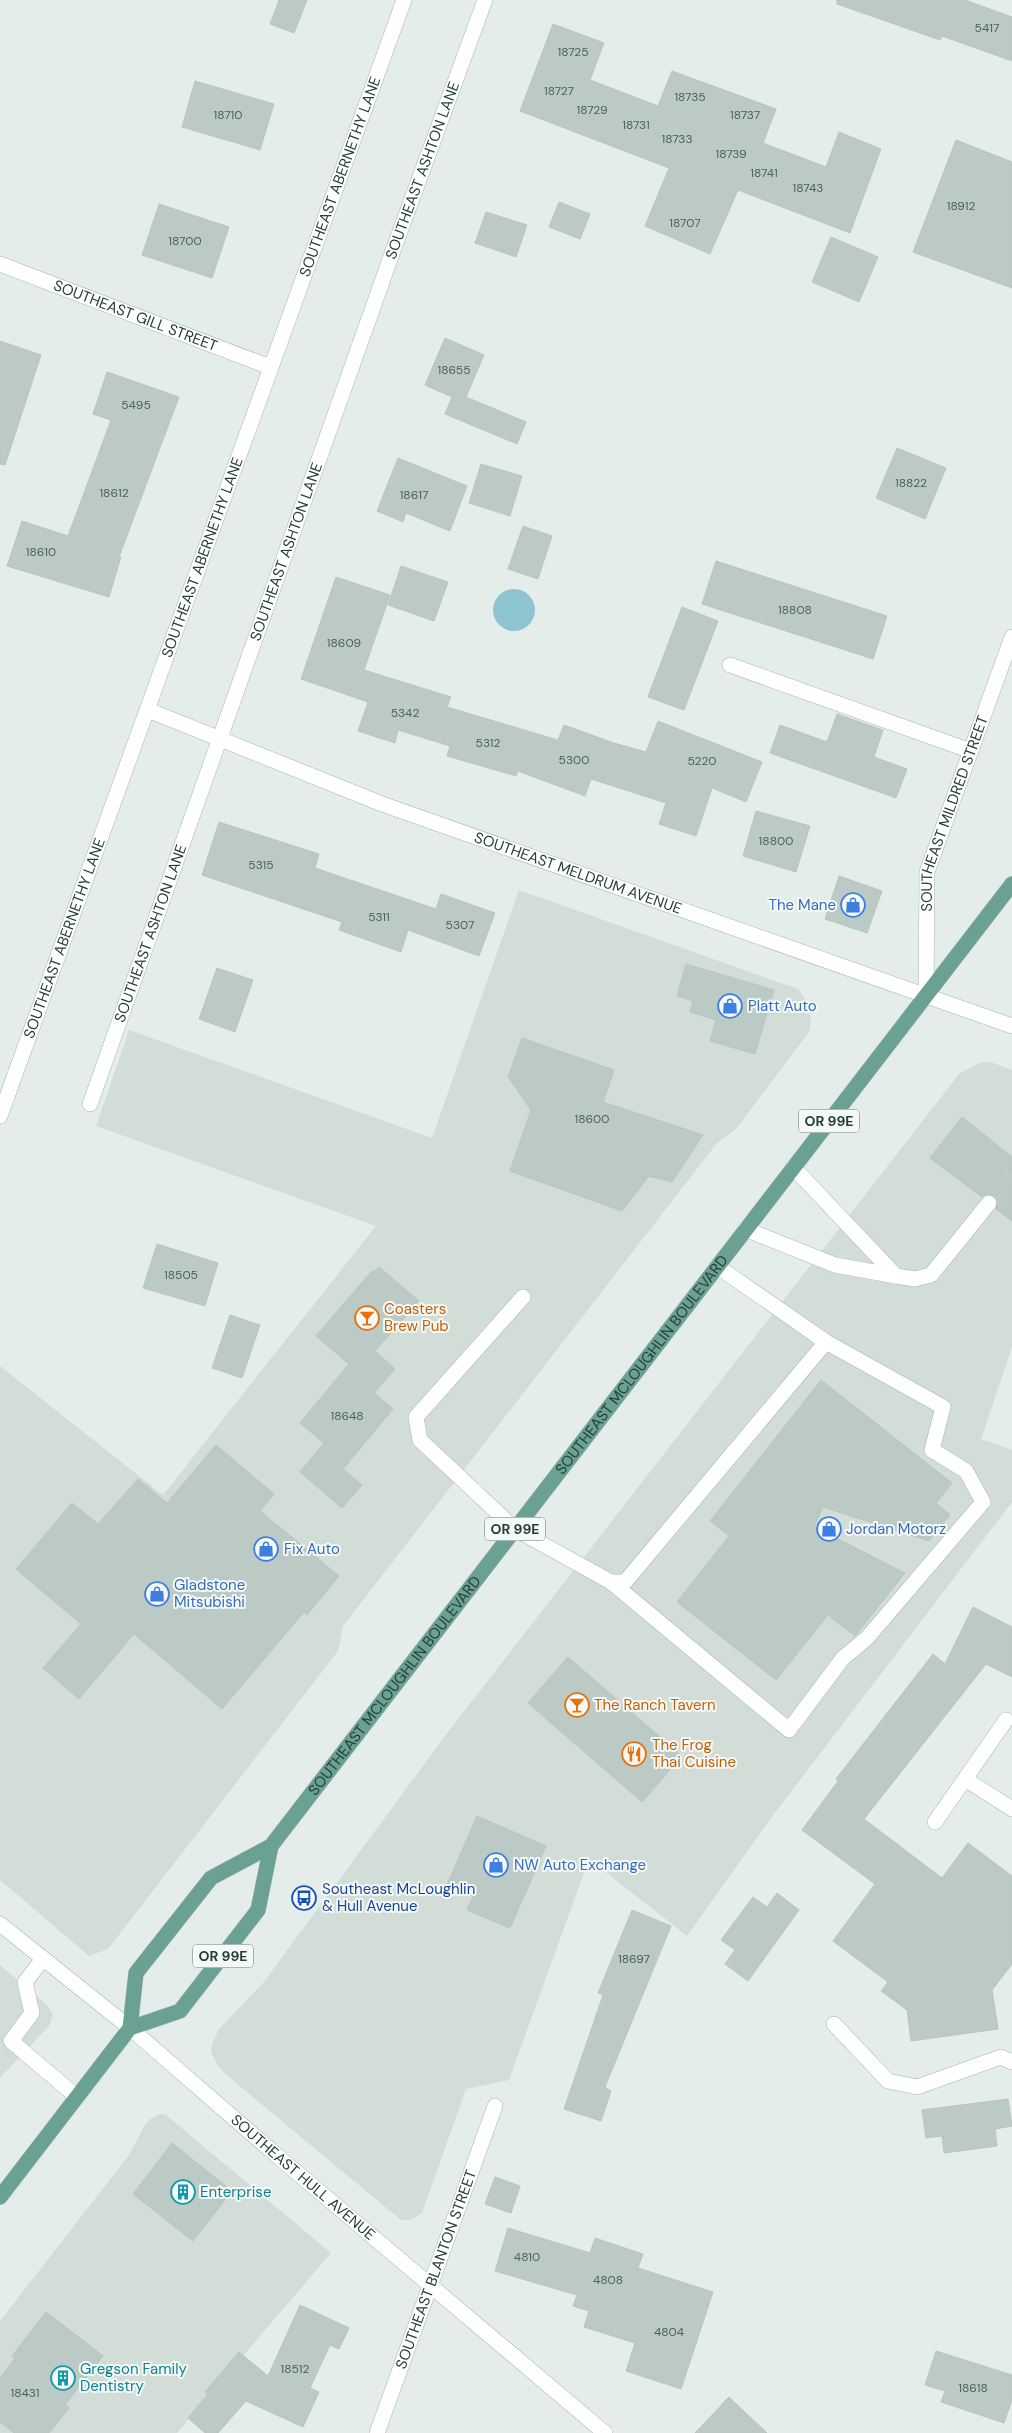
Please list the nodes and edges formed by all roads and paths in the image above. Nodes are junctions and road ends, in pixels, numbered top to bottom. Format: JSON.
{"nodes":[{"id":1,"x":404,"y":0,"type":"edge"},
{"id":2,"x":485,"y":0,"type":"edge"},
{"id":3,"x":0,"y":264,"type":"edge"},
{"id":4,"x":270,"y":367,"type":"junction"},
{"id":5,"x":1012,"y":637,"type":"edge"},
{"id":6,"x":730,"y":664,"type":"dead end"},
{"id":7,"x":148,"y":710,"type":"junction"},
{"id":8,"x":219,"y":739,"type":"junction"},
{"id":9,"x":971,"y":751,"type":"junction"},
{"id":10,"x":1012,"y":884,"type":"edge"},
{"id":11,"x":926,"y":995,"type":"junction"},
{"id":12,"x":1012,"y":1026,"type":"edge"},
{"id":13,"x":90,"y":1104,"type":"dead end"},
{"id":14,"x":0,"y":1116,"type":"edge"},
{"id":15,"x":793,"y":1167,"type":"junction"},
{"id":16,"x":989,"y":1203,"type":"tunnel mouth"},
{"id":17,"x":745,"y":1229,"type":"junction"},
{"id":18,"x":717,"y":1266,"type":"junction"},
{"id":19,"x":896,"y":1276,"type":"junction"},
{"id":20,"x":523,"y":1297,"type":"dead end"},
{"id":21,"x":826,"y":1342,"type":"junction"},
{"id":22,"x":515,"y":1529,"type":"junction"},
{"id":23,"x":611,"y":1582,"type":"junction"},
{"id":24,"x":1006,"y":1720,"type":"dead end"},
{"id":25,"x":965,"y":1779,"type":"junction"},
{"id":26,"x":1012,"y":1809,"type":"edge"},
{"id":27,"x":935,"y":1822,"type":"dead end"},
{"id":28,"x":271,"y":1846,"type":"junction"},
{"id":29,"x":0,"y":1924,"type":"edge"},
{"id":30,"x":43,"y":1959,"type":"junction"},
{"id":31,"x":834,"y":2024,"type":"dead end"},
{"id":32,"x":130,"y":2028,"type":"junction"},
{"id":33,"x":1012,"y":2062,"type":"edge"},
{"id":34,"x":77,"y":2097,"type":"junction"},
{"id":35,"x":495,"y":2106,"type":"dead end"},
{"id":36,"x":0,"y":2197,"type":"edge"},
{"id":37,"x":430,"y":2286,"type":"junction"},
{"id":38,"x":377,"y":2433,"type":"edge"},
{"id":39,"x":605,"y":2433,"type":"edge"}],
"edges":[{"from":1,"to":4,"type":"street","name":"SOUTHEAST ABERNETHY LANE"},
{"from":2,"to":8,"type":"street","name":"SOUTHEAST ASHTON LANE"},
{"from":3,"to":4,"type":"street","name":"SOUTHEAST GILL STREET"},
{"from":4,"to":7,"type":"street","name":"SOUTHEAST ABERNETHY LANE"},
{"from":5,"to":9,"type":"street","name":"SOUTHEAST MILDRED STREET"},
{"from":6,"to":9,"type":"street"},
{"from":7,"to":8,"type":"street","name":"SOUTHEAST MELDRUM AVENUE"},
{"from":7,"to":14,"type":"street","name":"SOUTHEAST ABERNETHY LANE"},
{"from":8,"to":11,"type":"street","name":"SOUTHEAST MELDRUM AVENUE"},
{"from":8,"to":13,"type":"street","name":"SOUTHEAST ASHTON LANE"},
{"from":9,"to":11,"type":"street","name":"SOUTHEAST MILDRED STREET"},
{"from":10,"to":11,"type":"main road","name":"SOUTHEAST MCLOUGHLIN BOULEVARD","number":"OR 99E"},
{"from":11,"to":12,"type":"street","name":"SOUTHEAST MELDRUM AVENUE"},
{"from":11,"to":15,"type":"main road","name":"SOUTHEAST MCLOUGHLIN BOULEVARD","number":"OR 99E"},
{"from":15,"to":17,"type":"main road","name":"SOUTHEAST MCLOUGHLIN BOULEVARD","number":"OR 99E"},
{"from":15,"to":19,"type":"street"},
{"from":16,"to":19,"type":"street"},
{"from":17,"to":18,"type":"main road","name":"SOUTHEAST MCLOUGHLIN BOULEVARD","number":"OR 99E"},
{"from":17,"to":19,"type":"street"},
{"from":18,"to":21,"type":"street"},
{"from":18,"to":22,"type":"main road","name":"SOUTHEAST MCLOUGHLIN BOULEVARD","number":"OR 99E"},
{"from":20,"to":22,"type":"street"},
{"from":21,"to":23,"type":"street"},
{"from":21,"to":23,"type":"street"},
{"from":22,"to":23,"type":"street"},
{"from":22,"to":28,"type":"main road","name":"SOUTHEAST MCLOUGHLIN BOULEVARD","number":"OR 99E"},
{"from":24,"to":25,"type":"street"},
{"from":25,"to":26,"type":"street"},
{"from":25,"to":27,"type":"street"},
{"from":28,"to":32,"type":"main road","name":"SOUTHEAST MCLOUGHLIN BOULEVARD","number":"OR 99E"},
{"from":28,"to":32,"type":"main road","name":"SOUTHEAST MCLOUGHLIN BOULEVARD","number":"OR 99E"},
{"from":29,"to":30,"type":"street","name":"SOUTHEAST HULL AVENUE"},
{"from":30,"to":32,"type":"street","name":"SOUTHEAST HULL AVENUE"},
{"from":30,"to":34,"type":"street"},
{"from":31,"to":33,"type":"street"},
{"from":32,"to":34,"type":"main road"},
{"from":32,"to":37,"type":"street","name":"SOUTHEAST HULL AVENUE"},
{"from":34,"to":36,"type":"main road"},
{"from":35,"to":37,"type":"street","name":"SOUTHEAST BLANTON STREET"},
{"from":37,"to":38,"type":"street","name":"SOUTHEAST BLANTON STREET"},
{"from":37,"to":39,"type":"street","name":"SOUTHEAST HULL AVENUE"}]}
